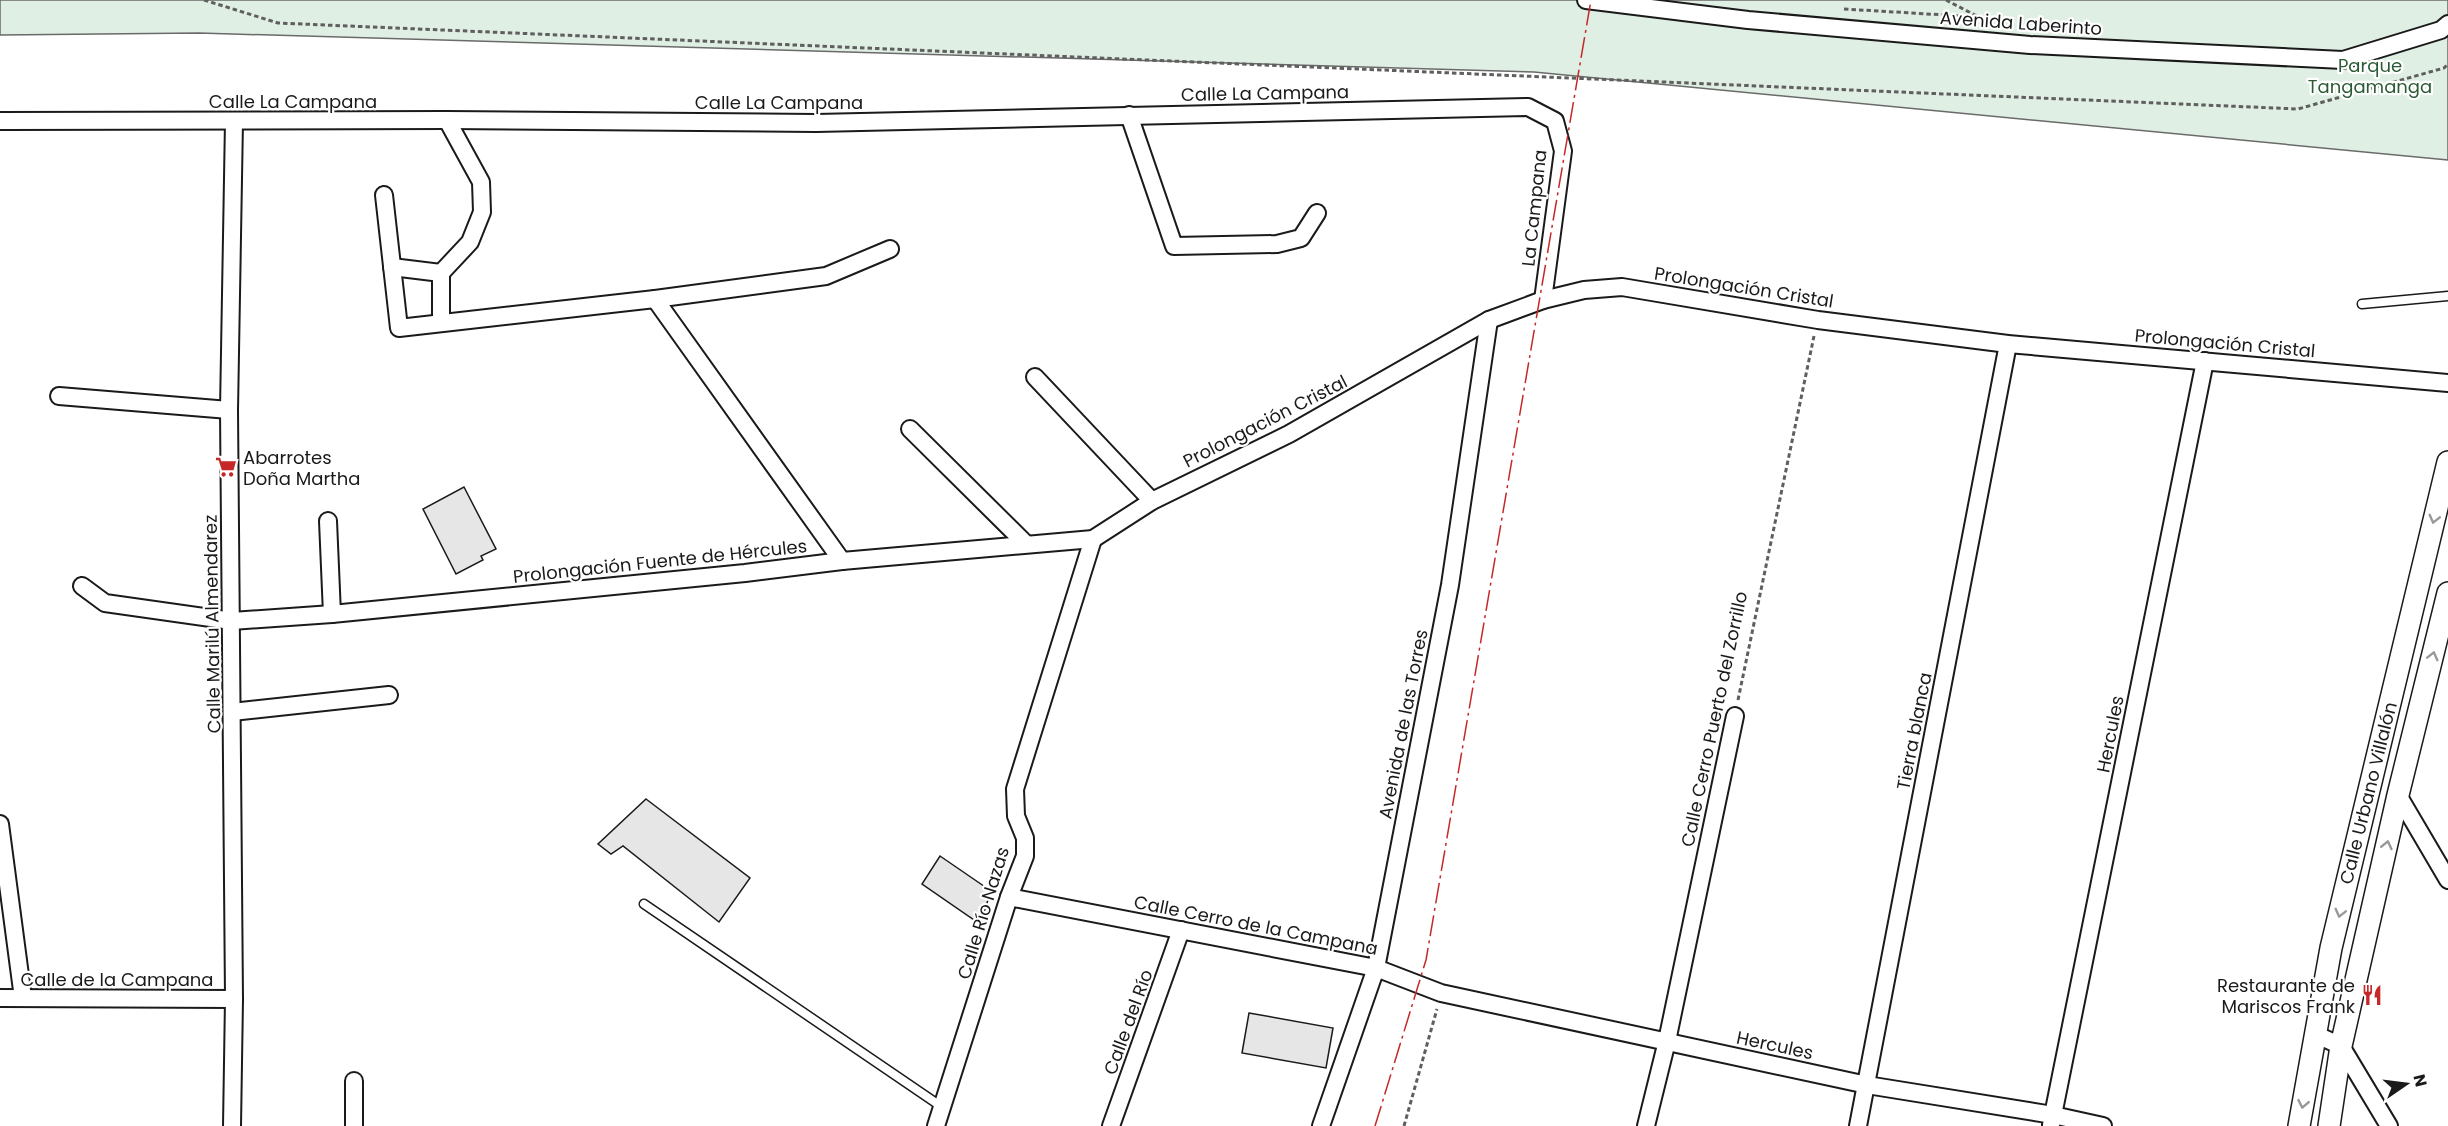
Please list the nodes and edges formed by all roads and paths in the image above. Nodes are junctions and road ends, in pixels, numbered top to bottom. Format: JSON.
{"nodes":[{"id":1,"x":204,"y":0,"type":"edge"},
{"id":2,"x":1586,"y":0,"type":"edge"},
{"id":3,"x":1686,"y":6,"type":"edge"},
{"id":4,"x":1836,"y":9,"type":"dead end"},
{"id":5,"x":1979,"y":17,"type":"dead end"},
{"id":6,"x":2448,"y":24,"type":"edge"},
{"id":7,"x":2448,"y":64,"type":"edge"},
{"id":8,"x":1129,"y":115,"type":"junction"},
{"id":9,"x":447,"y":120,"type":"junction"},
{"id":10,"x":0,"y":121,"type":"edge"},
{"id":11,"x":234,"y":121,"type":"junction"},
{"id":12,"x":1555,"y":121,"type":"joint"},
{"id":13,"x":384,"y":195,"type":"dead end"},
{"id":14,"x":1317,"y":213,"type":"dead end"},
{"id":15,"x":890,"y":249,"type":"dead end"},
{"id":16,"x":392,"y":267,"type":"junction"},
{"id":17,"x":441,"y":273,"type":"junction"},
{"id":18,"x":2448,"y":296,"type":"edge"},
{"id":19,"x":655,"y":299,"type":"junction"},
{"id":20,"x":1544,"y":300,"type":"junction"},
{"id":21,"x":2362,"y":304,"type":"dead end"},
{"id":22,"x":1489,"y":320,"type":"junction"},
{"id":23,"x":1818,"y":320,"type":"junction"},
{"id":24,"x":441,"y":323,"type":"junction"},
{"id":25,"x":2008,"y":344,"type":"junction"},
{"id":26,"x":2205,"y":361,"type":"junction"},
{"id":27,"x":1035,"y":377,"type":"dead end"},
{"id":28,"x":2448,"y":383,"type":"edge"},
{"id":29,"x":59,"y":396,"type":"dead end"},
{"id":30,"x":229,"y":410,"type":"junction"},
{"id":31,"x":910,"y":429,"type":"dead end"},
{"id":32,"x":2448,"y":462,"type":"edge"},
{"id":33,"x":1152,"y":501,"type":"junction"},
{"id":34,"x":328,"y":521,"type":"dead end"},
{"id":35,"x":1093,"y":539,"type":"junction"},
{"id":36,"x":1026,"y":544,"type":"junction"},
{"id":37,"x":842,"y":561,"type":"junction"},
{"id":38,"x":82,"y":586,"type":"dead end"},
{"id":39,"x":2448,"y":593,"type":"edge"},
{"id":40,"x":332,"y":614,"type":"junction"},
{"id":41,"x":232,"y":621,"type":"junction"},
{"id":42,"x":389,"y":695,"type":"dead end"},
{"id":43,"x":232,"y":712,"type":"junction"},
{"id":44,"x":1735,"y":716,"type":"joint"},
{"id":45,"x":2398,"y":795,"type":"junction"},
{"id":46,"x":0,"y":824,"type":"edge"},
{"id":47,"x":2448,"y":880,"type":"edge"},
{"id":48,"x":1009,"y":897,"type":"junction"},
{"id":49,"x":644,"y":904,"type":"dead end"},
{"id":50,"x":1181,"y":930,"type":"junction"},
{"id":51,"x":1376,"y":968,"type":"junction"},
{"id":52,"x":1442,"y":993,"type":"junction"},
{"id":53,"x":0,"y":998,"type":"edge"},
{"id":54,"x":23,"y":998,"type":"junction"},
{"id":55,"x":234,"y":999,"type":"junction"},
{"id":56,"x":2317,"y":1035,"type":"junction"},
{"id":57,"x":1667,"y":1041,"type":"junction"},
{"id":58,"x":2341,"y":1046,"type":"junction"},
{"id":59,"x":354,"y":1081,"type":"dead end"},
{"id":60,"x":1867,"y":1084,"type":"junction"},
{"id":61,"x":942,"y":1107,"type":"junction"},
{"id":62,"x":2052,"y":1121,"type":"edge"},
{"id":63,"x":232,"y":1126,"type":"edge"},
{"id":64,"x":354,"y":1126,"type":"edge"},
{"id":65,"x":936,"y":1126,"type":"edge"},
{"id":66,"x":1111,"y":1126,"type":"edge"},
{"id":67,"x":1321,"y":1126,"type":"edge"},
{"id":68,"x":1404,"y":1126,"type":"edge"},
{"id":69,"x":1646,"y":1126,"type":"edge"},
{"id":70,"x":1858,"y":1126,"type":"edge"},
{"id":71,"x":2103,"y":1126,"type":"edge"},
{"id":72,"x":2299,"y":1126,"type":"edge"},
{"id":73,"x":2330,"y":1126,"type":"edge"},
{"id":74,"x":2389,"y":1126,"type":"edge"}],
"edges":[{"from":1,"to":7,"type":"path"},
{"from":2,"to":3,"type":"street","name":"Avenida Laberinto"},
{"from":3,"to":6,"type":"street","name":"Avenida Laberinto"},
{"from":4,"to":5,"type":"path"},
{"from":8,"to":9,"type":"street","name":"Calle La Campana"},
{"from":8,"to":12,"type":"street","name":"Calle La Campana"},
{"from":8,"to":14,"type":"street"},
{"from":9,"to":11,"type":"street","name":"Calle La Campana"},
{"from":9,"to":17,"type":"street"},
{"from":10,"to":11,"type":"street","name":"Calle La Campana"},
{"from":11,"to":30,"type":"street","name":"Calle Marilú Almendarez"},
{"from":12,"to":20,"type":"street","name":"La Campana"},
{"from":13,"to":16,"type":"street"},
{"from":15,"to":19,"type":"street"},
{"from":16,"to":17,"type":"street"},
{"from":16,"to":24,"type":"street"},
{"from":17,"to":24,"type":"street"},
{"from":18,"to":21,"type":"lane"},
{"from":19,"to":24,"type":"street"},
{"from":19,"to":37,"type":"street"},
{"from":20,"to":22,"type":"street","name":"Prolongación Cristal"},
{"from":20,"to":23,"type":"street","name":"Prolongación Cristal"},
{"from":22,"to":33,"type":"street","name":"Prolongación Cristal"},
{"from":22,"to":51,"type":"street","name":"Avenida de las Torres"},
{"from":23,"to":25,"type":"street","name":"Prolongación Cristal"},
{"from":23,"to":44,"type":"path","name":"Calle Cerro Puerto del Zorrillo"},
{"from":25,"to":26,"type":"street","name":"Prolongación Cristal"},
{"from":25,"to":60,"type":"street","name":"Tierra blanca"},
{"from":26,"to":28,"type":"street","name":"Prolongación Cristal"},
{"from":26,"to":62,"type":"street","name":"Hercules"},
{"from":27,"to":33,"type":"street"},
{"from":29,"to":30,"type":"street"},
{"from":30,"to":41,"type":"street","name":"Calle Marilú Almendarez"},
{"from":31,"to":36,"type":"street"},
{"from":32,"to":56,"type":"street","name":"Calle Urbano Villalón","one_way":true},
{"from":33,"to":35,"type":"street","name":"Prolongación Cristal"},
{"from":34,"to":40,"type":"street"},
{"from":35,"to":36,"type":"street","name":"Prolongación Fuente de Hércules"},
{"from":35,"to":48,"type":"street","name":"Calle Río Nazas"},
{"from":36,"to":37,"type":"street","name":"Prolongación Fuente de Hércules"},
{"from":37,"to":40,"type":"street","name":"Prolongación Fuente de Hércules"},
{"from":38,"to":41,"type":"street","name":"Prolongación Fuente de Hércules"},
{"from":45,"to":39,"type":"street","name":"Calle Urbano Villalón","one_way":true},
{"from":40,"to":41,"type":"street","name":"Prolongación Fuente de Hércules"},
{"from":41,"to":43,"type":"street","name":"Calle Marilú Almendarez"},
{"from":42,"to":43,"type":"street"},
{"from":43,"to":55,"type":"street","name":"Calle Marilú Almendarez"},
{"from":44,"to":57,"type":"street","name":"Calle Cerro Puerto del Zorrillo"},
{"from":45,"to":47,"type":"street"},
{"from":58,"to":45,"type":"street","name":"Calle Urbano Villalón","one_way":true},
{"from":46,"to":54,"type":"street"},
{"from":48,"to":50,"type":"street","name":"Calle Cerro de la Campana"},
{"from":48,"to":61,"type":"street","name":"Calle Río Nazas"},
{"from":49,"to":61,"type":"lane"},
{"from":50,"to":51,"type":"street","name":"Calle Cerro de la Campana"},
{"from":50,"to":66,"type":"street","name":"Calle del Río"},
{"from":51,"to":52,"type":"street","name":"Calle Cerro de la Campana"},
{"from":51,"to":67,"type":"street","name":"Avenida de las Torres"},
{"from":52,"to":57,"type":"street","name":"Calle Cerro de la Campana"},
{"from":52,"to":68,"type":"path"},
{"from":53,"to":54,"type":"street","name":"Calle de la Campana"},
{"from":54,"to":55,"type":"street","name":"Calle de la Campana"},
{"from":55,"to":63,"type":"street","name":"Calle Marilú Almendarez"},
{"from":56,"to":58,"type":"street"},
{"from":56,"to":72,"type":"street","name":"Calle Urbano Villalón","one_way":true},
{"from":57,"to":60,"type":"street","name":"Hercules"},
{"from":57,"to":69,"type":"street","name":"Calle Cerro Puerto del Zorrillo"},
{"from":58,"to":73,"type":"street","name":"Calle Urbano Villalón"},
{"from":58,"to":74,"type":"street"},
{"from":59,"to":64,"type":"street"},
{"from":60,"to":62,"type":"street","name":"Hercules"},
{"from":60,"to":70,"type":"street","name":"Tierra blanca"},
{"from":61,"to":65,"type":"street","name":"Calle Río Nazas"},
{"from":62,"to":71,"type":"street","name":"Hercules"}]}
